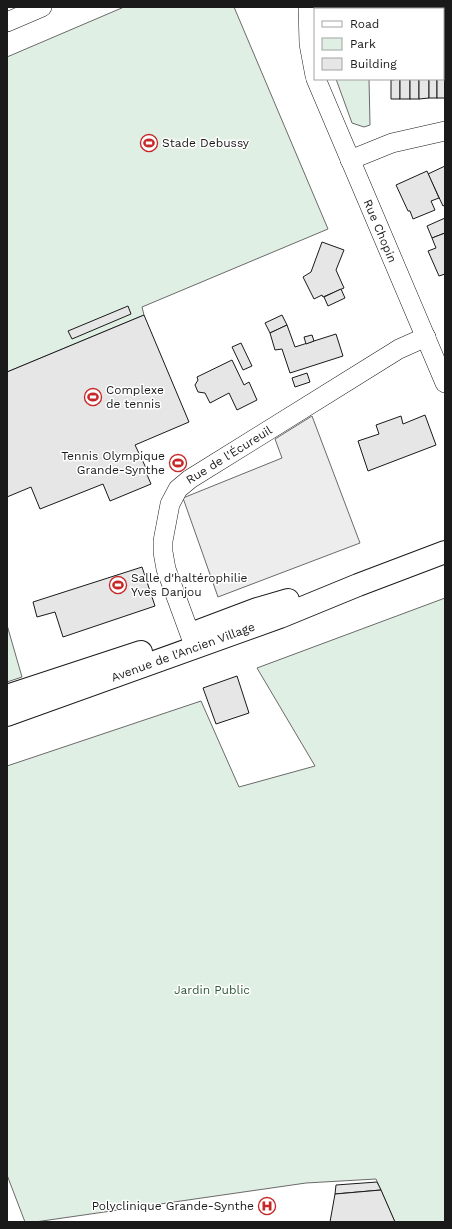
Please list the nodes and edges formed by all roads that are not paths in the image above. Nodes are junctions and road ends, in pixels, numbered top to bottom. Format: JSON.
{"nodes":[{"id":1,"x":42,"y":7,"type":"edge"},
{"id":2,"x":308,"y":7,"type":"edge"},
{"id":3,"x":7,"y":22,"type":"edge"},
{"id":4,"x":314,"y":71,"type":"edge"},
{"id":5,"x":316,"y":80,"type":"edge"},
{"id":6,"x":445,"y":130,"type":"edge"},
{"id":7,"x":350,"y":160,"type":"junction"},
{"id":8,"x":426,"y":336,"type":"junction"},
{"id":9,"x":445,"y":383,"type":"edge"},
{"id":10,"x":445,"y":552,"type":"edge"},
{"id":11,"x":192,"y":641,"type":"junction"},
{"id":12,"x":7,"y":696,"type":"edge"},
{"id":13,"x":7,"y":715,"type":"edge"}],
"edges":[{"from":1,"to":3,"type":"street"},
{"from":2,"to":4,"type":"street"},
{"from":5,"to":7,"type":"street","name":"Rue Chopin"},
{"from":6,"to":7,"type":"street"},
{"from":7,"to":8,"type":"street","name":"Rue Chopin"},
{"from":8,"to":9,"type":"street","name":"Rue Chopin"},
{"from":8,"to":11,"type":"street","name":"Rue de l'Écureuil"},
{"from":10,"to":11,"type":"street","name":"Avenue de l'Ancien Village"},
{"from":11,"to":12,"type":"street","name":"Avenue de l'Ancien Village"},
{"from":11,"to":13,"type":"street","name":"Avenue de l'Ancien Village"}]}
